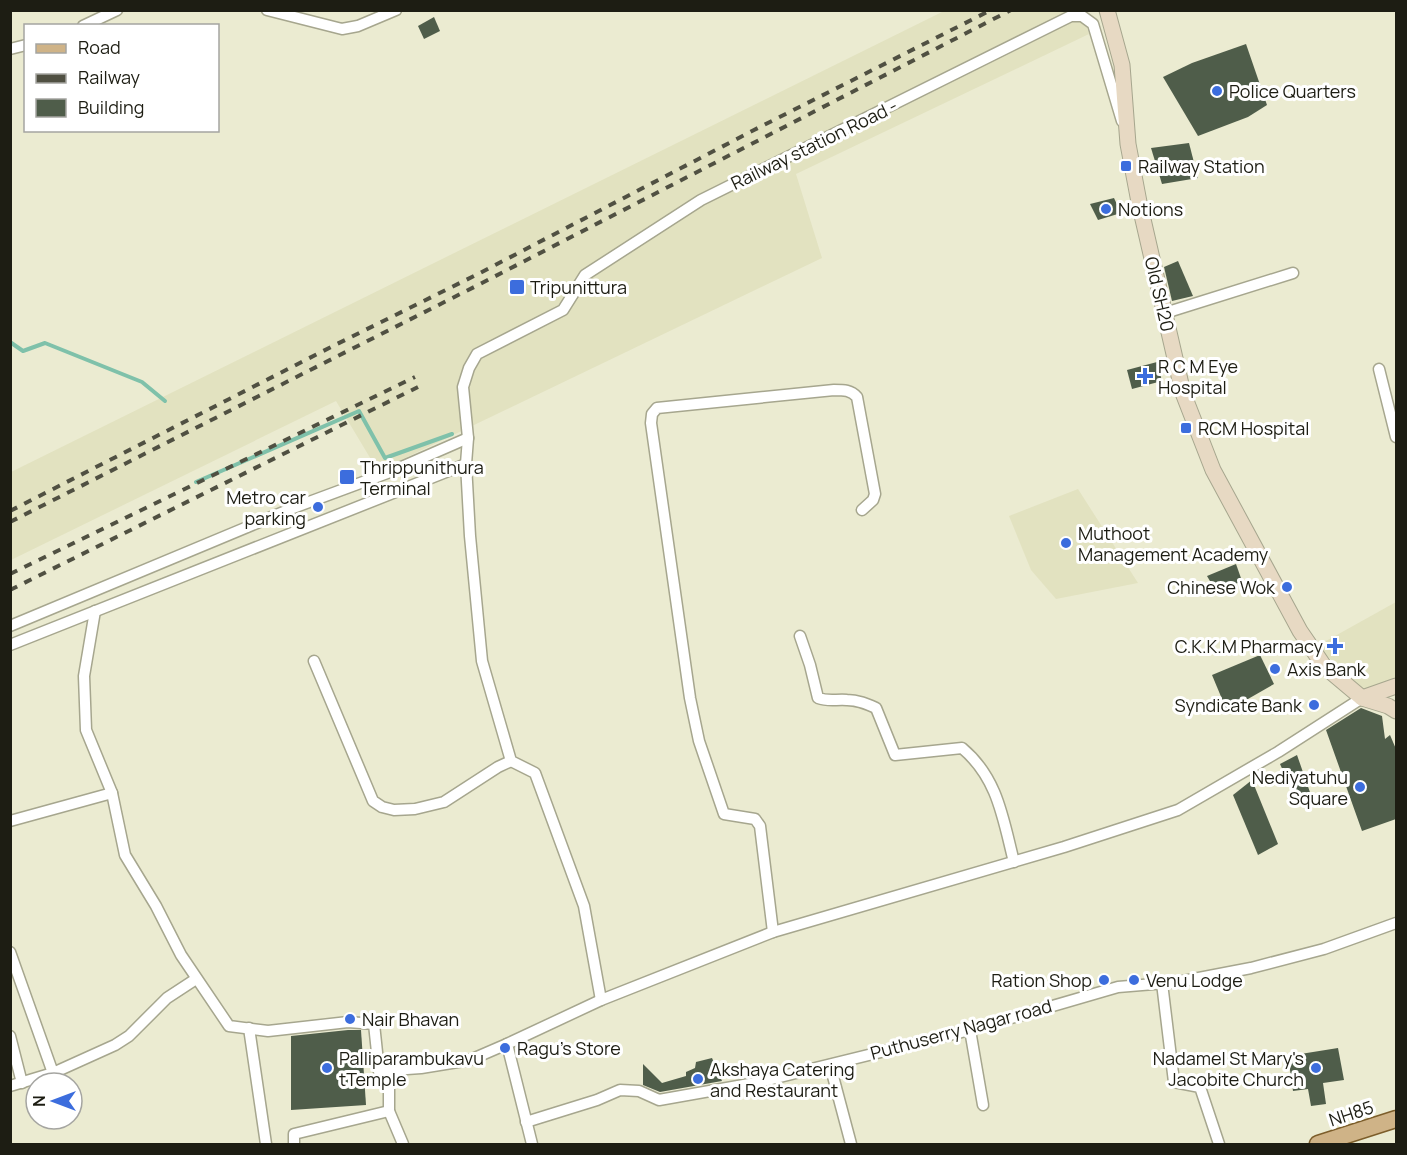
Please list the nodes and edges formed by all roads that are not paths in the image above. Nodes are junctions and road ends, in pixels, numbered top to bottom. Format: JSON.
{"nodes":[{"id":1,"x":117,"y":10,"type":"edge"},
{"id":2,"x":267,"y":10,"type":"edge"},
{"id":3,"x":396,"y":10,"type":"edge"},
{"id":4,"x":1108,"y":12,"type":"edge"},
{"id":5,"x":86,"y":24,"type":"edge"},
{"id":6,"x":1128,"y":144,"type":"junction"},
{"id":7,"x":1293,"y":273,"type":"dead end"},
{"id":8,"x":1165,"y":313,"type":"junction"},
{"id":9,"x":1379,"y":369,"type":"dead end"},
{"id":10,"x":1396,"y":437,"type":"edge"},
{"id":11,"x":468,"y":438,"type":"junction"},
{"id":12,"x":466,"y":464,"type":"junction"},
{"id":13,"x":862,"y":510,"type":"dead end"},
{"id":14,"x":95,"y":611,"type":"junction"},
{"id":15,"x":10,"y":626,"type":"edge"},
{"id":16,"x":800,"y":636,"type":"dead end"},
{"id":17,"x":10,"y":645,"type":"edge"},
{"id":18,"x":314,"y":661,"type":"dead end"},
{"id":19,"x":1396,"y":686,"type":"edge"},
{"id":20,"x":1362,"y":698,"type":"junction"},
{"id":21,"x":1396,"y":711,"type":"edge"},
{"id":22,"x":511,"y":761,"type":"junction"},
{"id":23,"x":112,"y":793,"type":"junction"},
{"id":24,"x":10,"y":821,"type":"edge"},
{"id":25,"x":1014,"y":862,"type":"junction"},
{"id":26,"x":1396,"y":923,"type":"edge"},
{"id":27,"x":773,"y":932,"type":"junction"},
{"id":28,"x":10,"y":952,"type":"edge"},
{"id":29,"x":196,"y":979,"type":"junction"},
{"id":30,"x":1161,"y":983,"type":"junction"},
{"id":31,"x":601,"y":1000,"type":"junction"},
{"id":32,"x":249,"y":1029,"type":"junction"},
{"id":33,"x":970,"y":1030,"type":"junction"},
{"id":34,"x":10,"y":1036,"type":"edge"},
{"id":35,"x":507,"y":1044,"type":"junction"},
{"id":36,"x":830,"y":1065,"type":"junction"},
{"id":37,"x":52,"y":1071,"type":"edge"},
{"id":38,"x":58,"y":1071,"type":"edge"},
{"id":39,"x":379,"y":1071,"type":"junction"},
{"id":40,"x":16,"y":1084,"type":"edge"},
{"id":41,"x":983,"y":1105,"type":"dead end"},
{"id":42,"x":389,"y":1111,"type":"junction"},
{"id":43,"x":1396,"y":1119,"type":"edge"},
{"id":44,"x":526,"y":1122,"type":"junction"},
{"id":45,"x":266,"y":1144,"type":"edge"},
{"id":46,"x":294,"y":1144,"type":"edge"},
{"id":47,"x":403,"y":1144,"type":"edge"},
{"id":48,"x":532,"y":1144,"type":"edge"},
{"id":49,"x":851,"y":1144,"type":"edge"},
{"id":50,"x":1220,"y":1144,"type":"edge"},
{"id":51,"x":1319,"y":1144,"type":"edge"}],
"edges":[{"from":1,"to":5,"type":"street"},
{"from":2,"to":3,"type":"street"},
{"from":4,"to":6,"type":"main road","name":"Old SH20"},
{"from":6,"to":8,"type":"main road","name":"Old SH20"},
{"from":6,"to":11,"type":"street","name":"Railway station Road -"},
{"from":7,"to":8,"type":"street"},
{"from":8,"to":20,"type":"main road","name":"Old SH20"},
{"from":9,"to":10,"type":"street"},
{"from":11,"to":12,"type":"street"},
{"from":11,"to":15,"type":"street"},
{"from":12,"to":14,"type":"street"},
{"from":12,"to":22,"type":"street"},
{"from":13,"to":27,"type":"street"},
{"from":14,"to":17,"type":"street"},
{"from":14,"to":23,"type":"street"},
{"from":16,"to":25,"type":"street"},
{"from":18,"to":22,"type":"street"},
{"from":19,"to":20,"type":"main road"},
{"from":20,"to":21,"type":"main road"},
{"from":20,"to":25,"type":"street"},
{"from":22,"to":31,"type":"street"},
{"from":23,"to":24,"type":"street"},
{"from":23,"to":29,"type":"street"},
{"from":25,"to":27,"type":"street"},
{"from":26,"to":30,"type":"street","name":"Puthuserry Nagar road"},
{"from":27,"to":31,"type":"street"},
{"from":28,"to":37,"type":"street"},
{"from":29,"to":32,"type":"street"},
{"from":29,"to":38,"type":"street"},
{"from":30,"to":33,"type":"street","name":"Puthuserry Nagar road"},
{"from":30,"to":50,"type":"street"},
{"from":31,"to":35,"type":"street"},
{"from":32,"to":39,"type":"street"},
{"from":32,"to":45,"type":"street"},
{"from":33,"to":36,"type":"street","name":"Puthuserry Nagar road"},
{"from":33,"to":41,"type":"street"},
{"from":34,"to":40,"type":"street"},
{"from":35,"to":39,"type":"street"},
{"from":35,"to":44,"type":"street"},
{"from":36,"to":44,"type":"street","name":"Puthuserry Nagar road"},
{"from":36,"to":49,"type":"street"},
{"from":39,"to":42,"type":"street"},
{"from":42,"to":46,"type":"street"},
{"from":42,"to":47,"type":"street"},
{"from":43,"to":51,"type":"main road","name":"NH85","number":"NH85"},
{"from":44,"to":48,"type":"street"}]}
